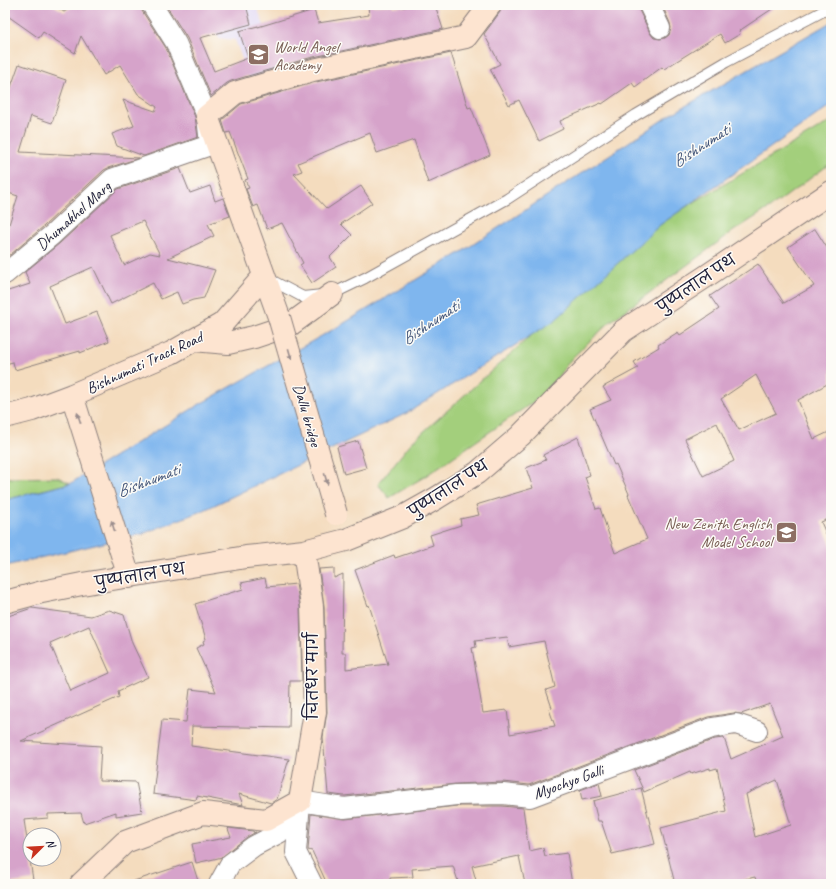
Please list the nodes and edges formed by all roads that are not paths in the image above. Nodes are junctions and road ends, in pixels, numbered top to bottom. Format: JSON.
{"nodes":[{"id":1,"x":152,"y":5,"type":"edge"},
{"id":2,"x":490,"y":5,"type":"edge"},
{"id":3,"x":649,"y":5,"type":"edge"},
{"id":4,"x":831,"y":6,"type":"edge"},
{"id":5,"x":660,"y":28,"type":"dead end"},
{"id":6,"x":207,"y":116,"type":"junction"},
{"id":7,"x":831,"y":192,"type":"edge"},
{"id":8,"x":5,"y":274,"type":"edge"},
{"id":9,"x":264,"y":276,"type":"junction"},
{"id":10,"x":332,"y":294,"type":"junction"},
{"id":11,"x":193,"y":340,"type":"junction"},
{"id":12,"x":72,"y":395,"type":"junction"},
{"id":13,"x":5,"y":417,"type":"edge"},
{"id":14,"x":346,"y":540,"type":"junction"},
{"id":15,"x":304,"y":551,"type":"junction"},
{"id":16,"x":126,"y":570,"type":"junction"},
{"id":17,"x":5,"y":602,"type":"edge"},
{"id":18,"x":757,"y":731,"type":"dead end"},
{"id":19,"x":300,"y":802,"type":"junction"},
{"id":20,"x":81,"y":884,"type":"edge"},
{"id":21,"x":219,"y":884,"type":"edge"},
{"id":22,"x":312,"y":884,"type":"edge"}],
"edges":[{"from":1,"to":6,"type":"street"},
{"from":2,"to":6,"type":"main road"},
{"from":3,"to":5,"type":"street"},
{"from":4,"to":10,"type":"lane"},
{"from":6,"to":8,"type":"street","name":"Dhumakhel Marg"},
{"from":6,"to":9,"type":"main road","name":"Dallu bridge"},
{"from":7,"to":14,"type":"main road","name":"पुष्पलाल पथ"},
{"from":9,"to":10,"type":"lane"},
{"from":9,"to":11,"type":"main road","name":"Bishnumati Track Road"},
{"from":9,"to":14,"type":"main road","name":"Dallu bridge","one_way":true,"bridge":true},
{"from":10,"to":11,"type":"main road"},
{"from":11,"to":12,"type":"main road","name":"Bishnumati Track Road"},
{"from":12,"to":13,"type":"main road","name":"Bishnumati Track Road"},
{"from":16,"to":12,"type":"main road","one_way":true},
{"from":14,"to":15,"type":"main road","name":"पुष्पलाल पथ"},
{"from":15,"to":16,"type":"main road","name":"पुष्पलाल पथ"},
{"from":15,"to":19,"type":"main road","name":"चितधर मार्ग"},
{"from":16,"to":17,"type":"main road","name":"पुष्पलाल पथ"},
{"from":18,"to":19,"type":"street","name":"Myochyo Galli"},
{"from":19,"to":20,"type":"main road"},
{"from":19,"to":21,"type":"street"},
{"from":19,"to":22,"type":"street"}]}
